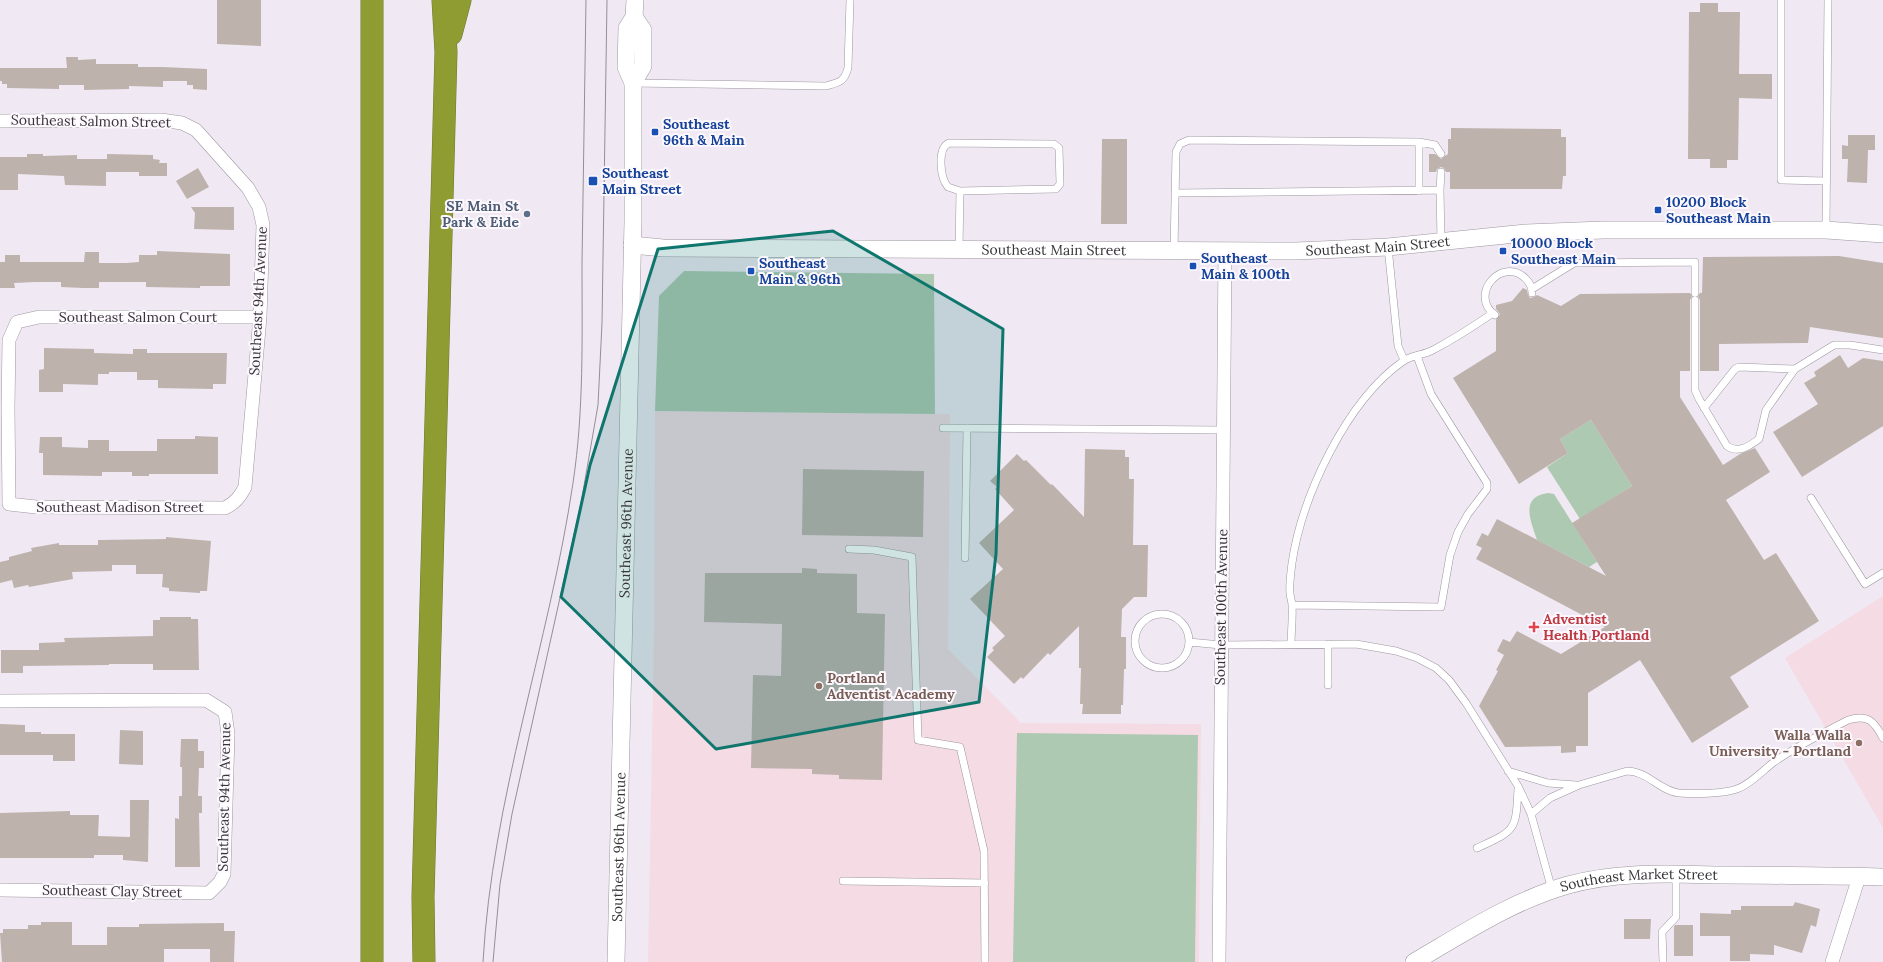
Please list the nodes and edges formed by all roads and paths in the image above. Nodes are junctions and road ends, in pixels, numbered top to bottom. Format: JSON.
{"nodes":[{"id":1,"x":372,"y":0,"type":"edge"},
{"id":2,"x":443,"y":0,"type":"edge"},
{"id":3,"x":460,"y":0,"type":"edge"},
{"id":4,"x":635,"y":0,"type":"edge"},
{"id":5,"x":850,"y":0,"type":"edge"},
{"id":6,"x":1781,"y":0,"type":"edge"},
{"id":7,"x":1828,"y":0,"type":"edge"},
{"id":8,"x":446,"y":52,"type":"junction"},
{"id":9,"x":633,"y":83,"type":"junction"},
{"id":10,"x":0,"y":121,"type":"edge"},
{"id":11,"x":182,"y":123,"type":"joint"},
{"id":12,"x":1419,"y":142,"type":"junction"},
{"id":13,"x":1440,"y":154,"type":"dead end"},
{"id":14,"x":1440,"y":172,"type":"dead end"},
{"id":15,"x":1827,"y":181,"type":"junction"},
{"id":16,"x":1440,"y":190,"type":"junction"},
{"id":17,"x":960,"y":191,"type":"junction"},
{"id":18,"x":1419,"y":191,"type":"junction"},
{"id":19,"x":1175,"y":193,"type":"junction"},
{"id":20,"x":1826,"y":230,"type":"junction"},
{"id":21,"x":1883,"y":234,"type":"edge"},
{"id":22,"x":1441,"y":242,"type":"junction"},
{"id":23,"x":632,"y":246,"type":"junction"},
{"id":24,"x":1388,"y":247,"type":"junction"},
{"id":25,"x":959,"y":249,"type":"junction"},
{"id":26,"x":1174,"y":251,"type":"junction"},
{"id":27,"x":1225,"y":251,"type":"junction"},
{"id":28,"x":260,"y":317,"type":"junction"},
{"id":29,"x":1883,"y":350,"type":"edge"},
{"id":30,"x":1417,"y":356,"type":"junction"},
{"id":31,"x":1404,"y":360,"type":"junction"},
{"id":32,"x":1795,"y":369,"type":"junction"},
{"id":33,"x":4,"y":408,"type":"edge"},
{"id":34,"x":1704,"y":408,"type":"junction"},
{"id":35,"x":943,"y":428,"type":"dead end"},
{"id":36,"x":967,"y":428,"type":"junction"},
{"id":37,"x":1223,"y":430,"type":"junction"},
{"id":38,"x":1811,"y":498,"type":"dead end"},
{"id":39,"x":231,"y":505,"type":"joint"},
{"id":40,"x":849,"y":549,"type":"dead end"},
{"id":41,"x":965,"y":558,"type":"dead end"},
{"id":42,"x":1883,"y":573,"type":"edge"},
{"id":43,"x":1292,"y":605,"type":"junction"},
{"id":44,"x":1189,"y":642,"type":"junction"},
{"id":45,"x":1221,"y":644,"type":"junction"},
{"id":46,"x":1328,"y":644,"type":"junction"},
{"id":47,"x":1291,"y":645,"type":"junction"},
{"id":48,"x":1328,"y":685,"type":"dead end"},
{"id":49,"x":0,"y":701,"type":"edge"},
{"id":50,"x":1883,"y":738,"type":"edge"},
{"id":51,"x":1508,"y":771,"type":"junction"},
{"id":52,"x":1518,"y":786,"type":"junction"},
{"id":53,"x":1579,"y":786,"type":"junction"},
{"id":54,"x":1531,"y":814,"type":"junction"},
{"id":55,"x":1477,"y":848,"type":"dead end"},
{"id":56,"x":1676,"y":874,"type":"junction"},
{"id":57,"x":1859,"y":877,"type":"junction"},
{"id":58,"x":1883,"y":877,"type":"edge"},
{"id":59,"x":843,"y":881,"type":"dead end"},
{"id":60,"x":220,"y":882,"type":"joint"},
{"id":61,"x":985,"y":883,"type":"junction"},
{"id":62,"x":0,"y":890,"type":"edge"},
{"id":63,"x":1552,"y":890,"type":"junction"},
{"id":64,"x":1417,"y":961,"type":"edge"},
{"id":65,"x":372,"y":962,"type":"edge"},
{"id":66,"x":424,"y":962,"type":"edge"},
{"id":67,"x":616,"y":962,"type":"edge"},
{"id":68,"x":985,"y":962,"type":"edge"},
{"id":69,"x":1219,"y":962,"type":"edge"},
{"id":70,"x":1663,"y":962,"type":"edge"},
{"id":71,"x":1832,"y":962,"type":"edge"}],
"edges":[{"from":1,"to":65,"type":"highway"},
{"from":2,"to":8,"type":"highway"},
{"from":3,"to":8,"type":"highway"},
{"from":4,"to":9,"type":"street","name":"Southeast 96th Avenue"},
{"from":5,"to":9,"type":"lane"},
{"from":6,"to":15,"type":"lane"},
{"from":7,"to":15,"type":"lane"},
{"from":8,"to":66,"type":"highway"},
{"from":9,"to":23,"type":"street","name":"Southeast 96th Avenue"},
{"from":10,"to":11,"type":"street","name":"Southeast Salmon Street"},
{"from":11,"to":28,"type":"street","name":"Southeast 94th Avenue"},
{"from":12,"to":13,"type":"lane"},
{"from":12,"to":18,"type":"lane"},
{"from":12,"to":19,"type":"lane"},
{"from":14,"to":16,"type":"lane"},
{"from":15,"to":20,"type":"lane"},
{"from":16,"to":18,"type":"lane"},
{"from":16,"to":22,"type":"lane"},
{"from":17,"to":17,"type":"lane"},
{"from":17,"to":25,"type":"lane"},
{"from":18,"to":19,"type":"lane"},
{"from":19,"to":26,"type":"lane"},
{"from":20,"to":21,"type":"street","name":"Southeast Main Street"},
{"from":20,"to":22,"type":"street","name":"Southeast Main Street"},
{"from":22,"to":24,"type":"street","name":"Southeast Main Street"},
{"from":23,"to":25,"type":"street","name":"Southeast Main Street"},
{"from":23,"to":67,"type":"street","name":"Southeast 96th Avenue"},
{"from":24,"to":27,"type":"street","name":"Southeast Main Street"},
{"from":24,"to":31,"type":"lane"},
{"from":25,"to":26,"type":"street","name":"Southeast Main Street"},
{"from":26,"to":27,"type":"street","name":"Southeast Main Street"},
{"from":27,"to":37,"type":"street","name":"Southeast 100th Avenue"},
{"from":28,"to":33,"type":"street","name":"Southeast Salmon Court"},
{"from":28,"to":39,"type":"street","name":"Southeast 94th Avenue"},
{"from":29,"to":32,"type":"lane"},
{"from":30,"to":31,"type":"lane"},
{"from":30,"to":34,"type":"lane"},
{"from":30,"to":43,"type":"lane"},
{"from":31,"to":43,"type":"lane"},
{"from":32,"to":34,"type":"lane"},
{"from":32,"to":34,"type":"lane"},
{"from":33,"to":39,"type":"street","name":"Southeast Madison Street"},
{"from":35,"to":36,"type":"lane"},
{"from":36,"to":37,"type":"lane"},
{"from":36,"to":41,"type":"lane"},
{"from":37,"to":45,"type":"street","name":"Southeast 100th Avenue"},
{"from":38,"to":42,"type":"lane"},
{"from":40,"to":61,"type":"lane"},
{"from":43,"to":47,"type":"lane"},
{"from":44,"to":44,"type":"lane"},
{"from":44,"to":45,"type":"lane"},
{"from":45,"to":47,"type":"lane"},
{"from":45,"to":69,"type":"street","name":"Southeast 100th Avenue"},
{"from":46,"to":47,"type":"lane"},
{"from":46,"to":48,"type":"lane"},
{"from":46,"to":51,"type":"lane"},
{"from":49,"to":60,"type":"street","name":"Southeast 94th Avenue"},
{"from":50,"to":53,"type":"lane"},
{"from":51,"to":52,"type":"lane"},
{"from":51,"to":53,"type":"lane"},
{"from":52,"to":54,"type":"lane"},
{"from":52,"to":55,"type":"lane"},
{"from":53,"to":54,"type":"lane"},
{"from":54,"to":63,"type":"lane"},
{"from":56,"to":57,"type":"street","name":"Southeast Market Street"},
{"from":56,"to":63,"type":"street","name":"Southeast Market Street"},
{"from":56,"to":70,"type":"lane"},
{"from":57,"to":58,"type":"street","name":"Southeast Market Street"},
{"from":57,"to":71,"type":"street"},
{"from":59,"to":61,"type":"lane"},
{"from":60,"to":62,"type":"street","name":"Southeast Clay Street"},
{"from":61,"to":68,"type":"lane"},
{"from":63,"to":64,"type":"street","name":"Southeast Market Street"}]}
